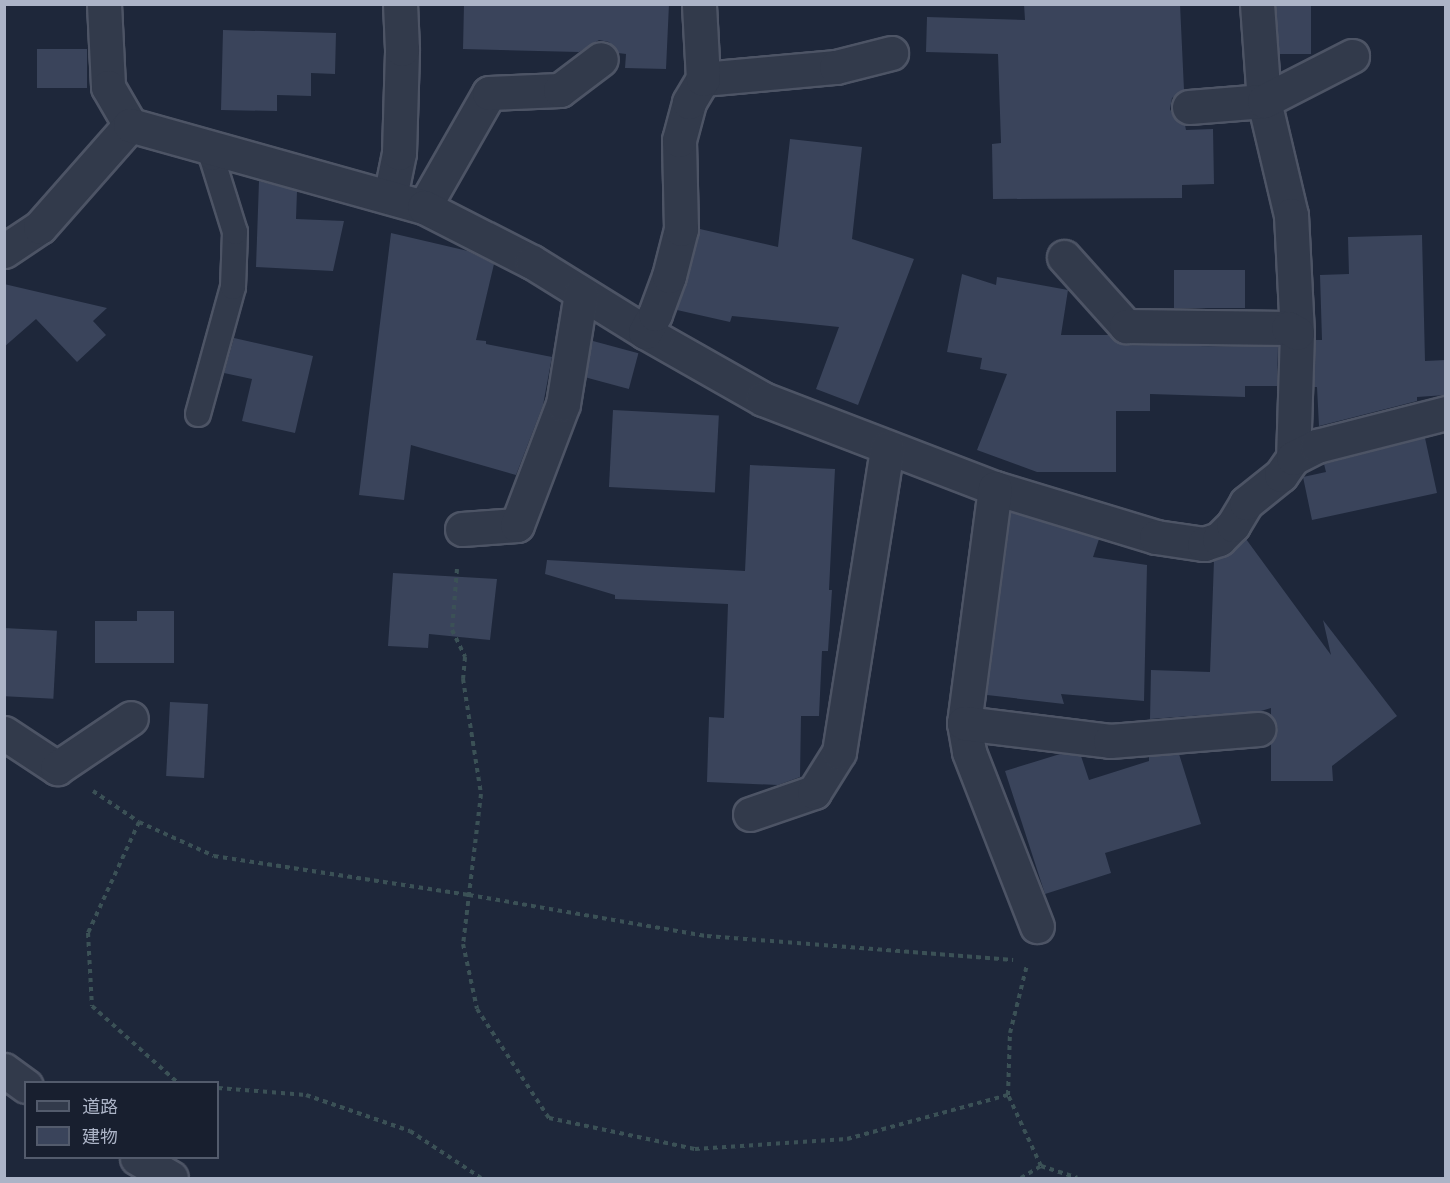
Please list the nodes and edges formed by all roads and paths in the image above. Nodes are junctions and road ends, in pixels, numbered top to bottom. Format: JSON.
{"nodes":[{"id":1,"x":104,"y":4,"type":"edge"},
{"id":2,"x":400,"y":4,"type":"edge"},
{"id":3,"x":699,"y":4,"type":"edge"},
{"id":4,"x":1257,"y":4,"type":"edge"},
{"id":5,"x":891,"y":53,"type":"dead end"},
{"id":6,"x":1352,"y":56,"type":"dead end"},
{"id":7,"x":601,"y":59,"type":"dead end"},
{"id":8,"x":703,"y":79,"type":"junction"},
{"id":9,"x":1264,"y":101,"type":"junction"},
{"id":10,"x":1189,"y":107,"type":"dead end"},
{"id":11,"x":130,"y":125,"type":"junction"},
{"id":12,"x":215,"y":147,"type":"junction"},
{"id":13,"x":390,"y":197,"type":"junction"},
{"id":14,"x":424,"y":207,"type":"junction"},
{"id":15,"x":4,"y":251,"type":"edge"},
{"id":16,"x":1064,"y":257,"type":"dead end"},
{"id":17,"x":581,"y":293,"type":"junction"},
{"id":18,"x":645,"y":332,"type":"junction"},
{"id":19,"x":1297,"y":333,"type":"junction"},
{"id":20,"x":1446,"y":413,"type":"edge"},
{"id":21,"x":198,"y":414,"type":"dead end"},
{"id":22,"x":887,"y":448,"type":"junction"},
{"id":23,"x":1293,"y":458,"type":"junction"},
{"id":24,"x":995,"y":488,"type":"junction"},
{"id":25,"x":462,"y":529,"type":"joint"},
{"id":26,"x":131,"y":718,"type":"dead end"},
{"id":27,"x":964,"y":723,"type":"junction"},
{"id":28,"x":1259,"y":729,"type":"dead end"},
{"id":29,"x":4,"y":733,"type":"edge"},
{"id":30,"x":57,"y":768,"type":"junction"},
{"id":31,"x":750,"y":814,"type":"dead end"},
{"id":32,"x":139,"y":822,"type":"junction"},
{"id":33,"x":469,"y":895,"type":"junction"},
{"id":34,"x":1037,"y":926,"type":"dead end"},
{"id":35,"x":4,"y":1070,"type":"edge"},
{"id":36,"x":175,"y":1081,"type":"edge"},
{"id":37,"x":24,"y":1085,"type":"edge"},
{"id":38,"x":219,"y":1088,"type":"edge"},
{"id":39,"x":1008,"y":1095,"type":"junction"},
{"id":40,"x":139,"y":1159,"type":"edge"},
{"id":41,"x":1041,"y":1166,"type":"junction"},
{"id":42,"x":171,"y":1179,"type":"edge"},
{"id":43,"x":481,"y":1179,"type":"edge"},
{"id":44,"x":1021,"y":1179,"type":"edge"},
{"id":45,"x":1077,"y":1179,"type":"edge"}],
"edges":[{"from":1,"to":11,"type":"street"},
{"from":2,"to":13,"type":"street"},
{"from":3,"to":8,"type":"street"},
{"from":4,"to":9,"type":"street"},
{"from":5,"to":8,"type":"street"},
{"from":6,"to":9,"type":"street"},
{"from":7,"to":14,"type":"street"},
{"from":8,"to":18,"type":"street"},
{"from":9,"to":10,"type":"street"},
{"from":9,"to":19,"type":"street"},
{"from":11,"to":12,"type":"street"},
{"from":11,"to":15,"type":"street"},
{"from":12,"to":13,"type":"street"},
{"from":12,"to":21,"type":"lane"},
{"from":13,"to":14,"type":"street"},
{"from":14,"to":17,"type":"street"},
{"from":16,"to":19,"type":"street"},
{"from":17,"to":18,"type":"street"},
{"from":17,"to":25,"type":"street"},
{"from":18,"to":22,"type":"street"},
{"from":19,"to":23,"type":"street"},
{"from":20,"to":23,"type":"street"},
{"from":22,"to":24,"type":"street"},
{"from":22,"to":31,"type":"street"},
{"from":23,"to":24,"type":"street"},
{"from":24,"to":27,"type":"street"},
{"from":25,"to":33,"type":"path"},
{"from":26,"to":30,"type":"street"},
{"from":27,"to":28,"type":"street"},
{"from":27,"to":34,"type":"street"},
{"from":29,"to":30,"type":"street"},
{"from":30,"to":32,"type":"path"},
{"from":32,"to":33,"type":"path"},
{"from":32,"to":36,"type":"path"},
{"from":33,"to":39,"type":"path"},
{"from":33,"to":39,"type":"path"},
{"from":35,"to":37,"type":"street"},
{"from":38,"to":43,"type":"path"},
{"from":39,"to":41,"type":"path"},
{"from":40,"to":42,"type":"street"},
{"from":41,"to":44,"type":"path"},
{"from":41,"to":45,"type":"path"}]}
